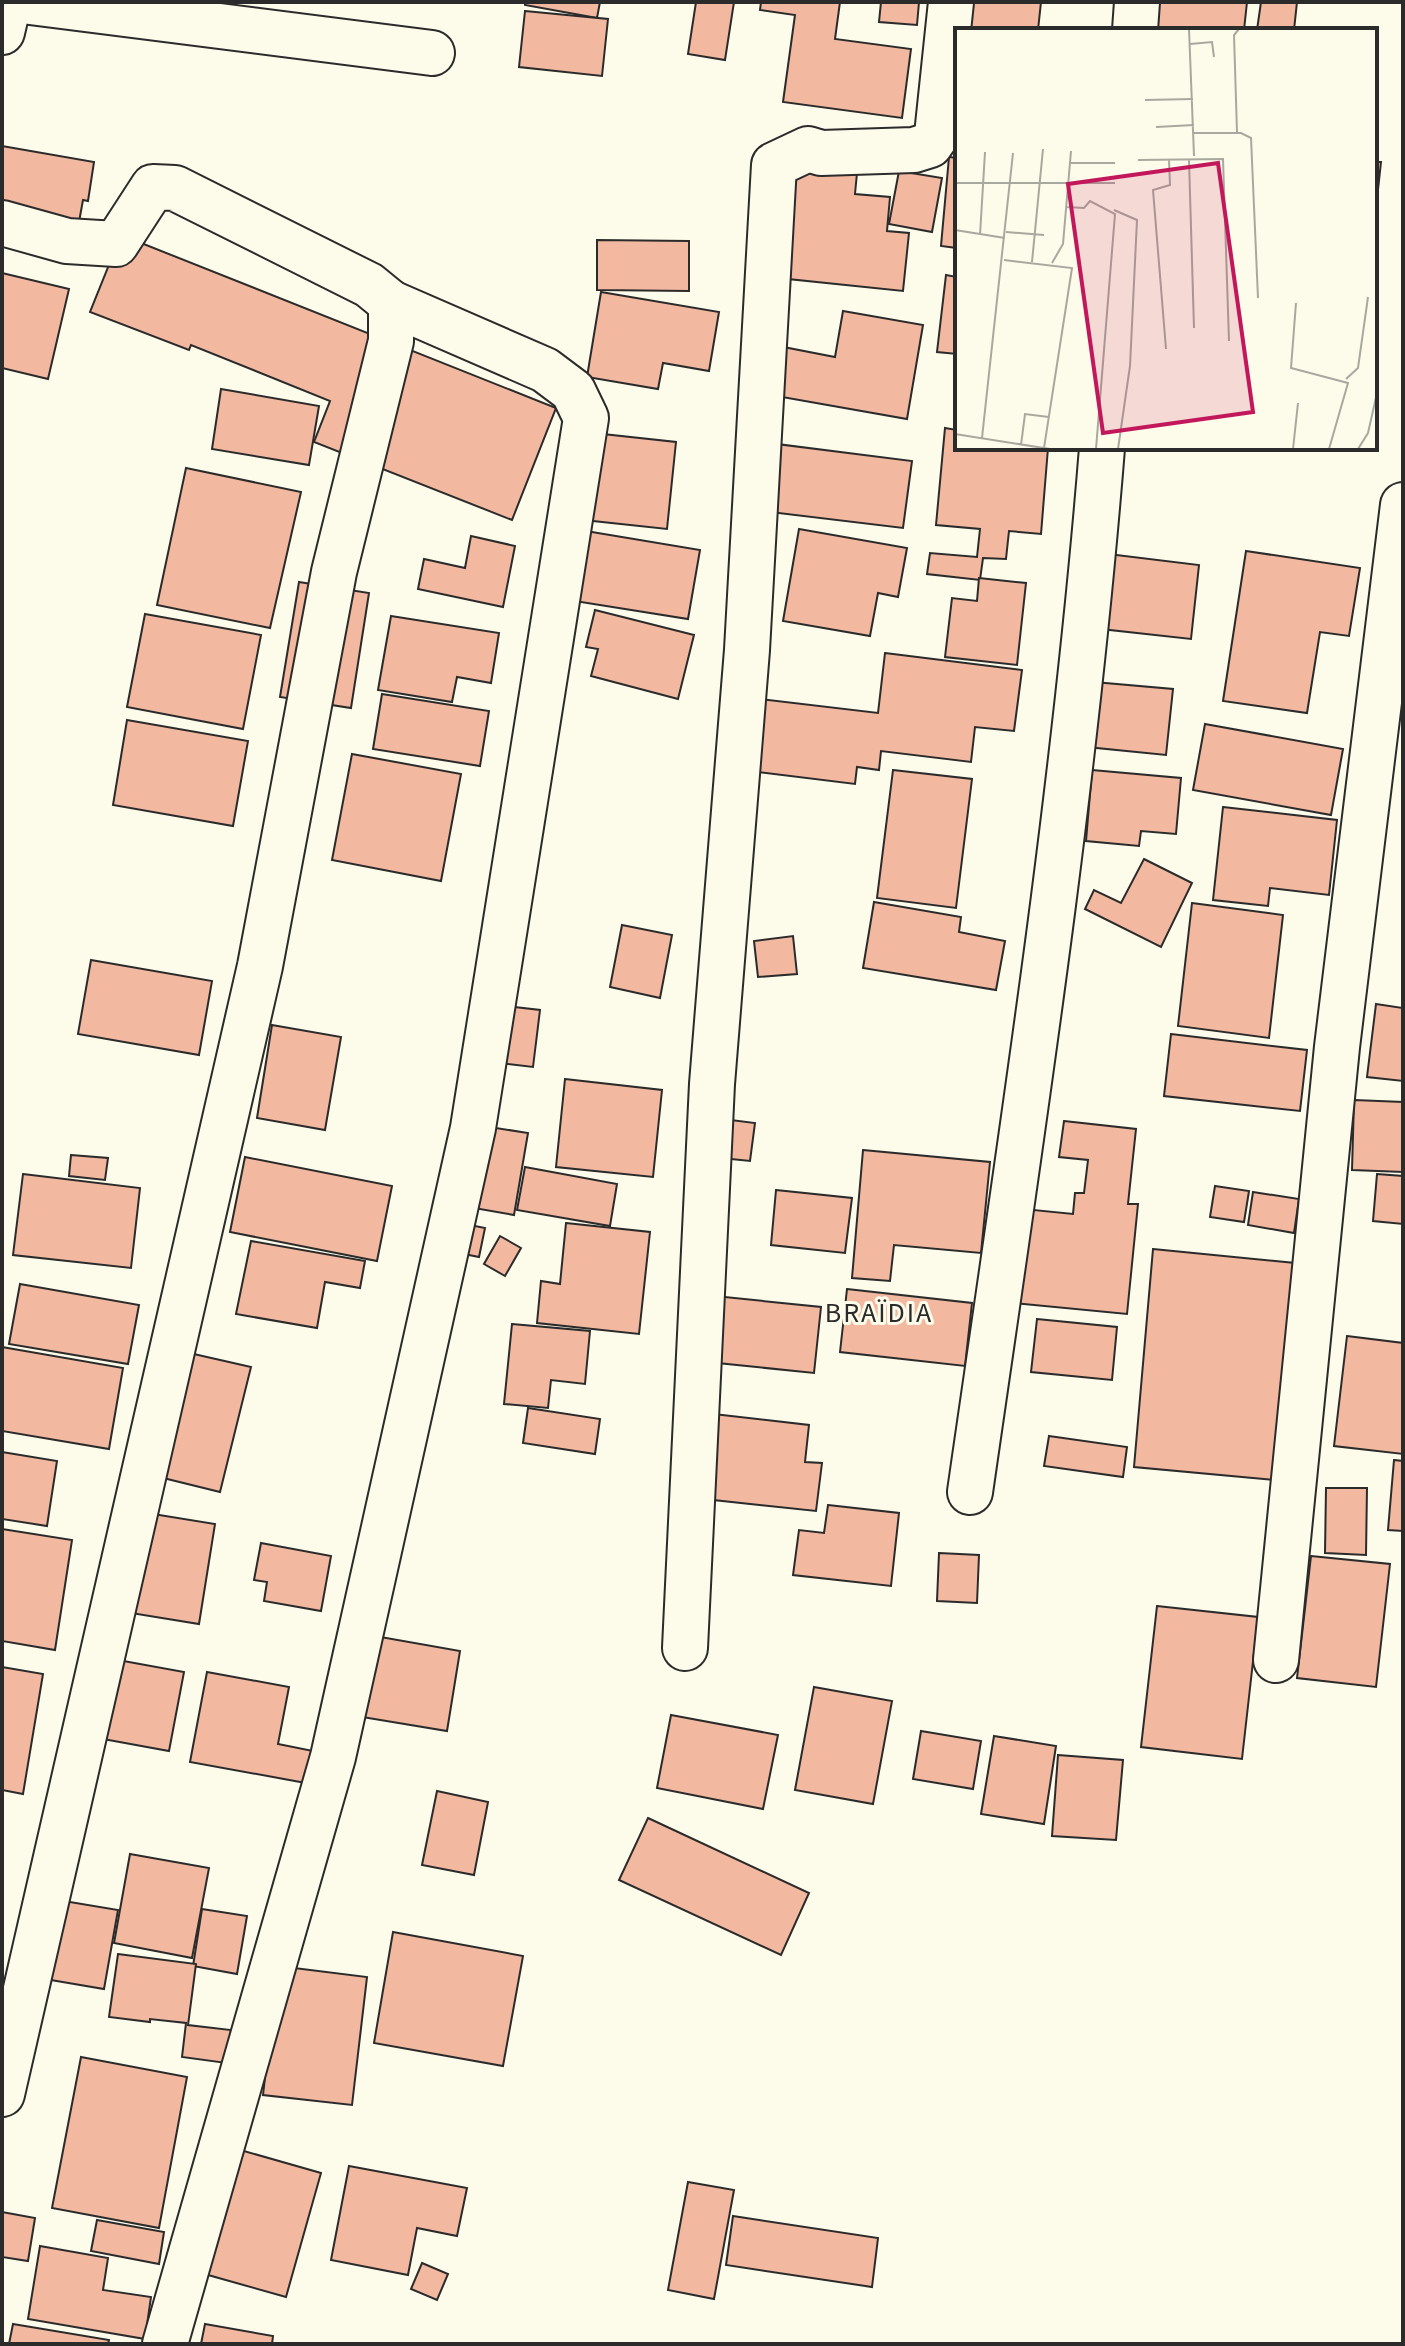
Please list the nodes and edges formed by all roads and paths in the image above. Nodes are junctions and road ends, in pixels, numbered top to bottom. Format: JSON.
{"nodes":[{"id":1,"x":9,"y":2,"type":"edge"},
{"id":2,"x":30,"y":2,"type":"edge"},
{"id":3,"x":951,"y":2,"type":"edge"},
{"id":4,"x":1137,"y":2,"type":"edge"},
{"id":5,"x":1135,"y":28,"type":"edge"},
{"id":6,"x":2,"y":32,"type":"edge"},
{"id":7,"x":432,"y":53,"type":"dead end"},
{"id":8,"x":2,"y":223,"type":"edge"},
{"id":9,"x":391,"y":303,"type":"junction"},
{"id":10,"x":1102,"y":450,"type":"edge"},
{"id":11,"x":1403,"y":505,"type":"edge"},
{"id":12,"x":970,"y":1492,"type":"dead end"},
{"id":13,"x":685,"y":1648,"type":"dead end"},
{"id":14,"x":1276,"y":1660,"type":"dead end"},
{"id":15,"x":2,"y":2094,"type":"edge"},
{"id":16,"x":165,"y":2344,"type":"edge"}],
"edges":[{"from":1,"to":6,"type":"street"},
{"from":2,"to":7,"type":"street"},
{"from":3,"to":13,"type":"street"},
{"from":4,"to":5,"type":"street"},
{"from":8,"to":9,"type":"street"},
{"from":9,"to":15,"type":"street"},
{"from":9,"to":16,"type":"street"},
{"from":10,"to":12,"type":"street"},
{"from":11,"to":14,"type":"street"}]}
